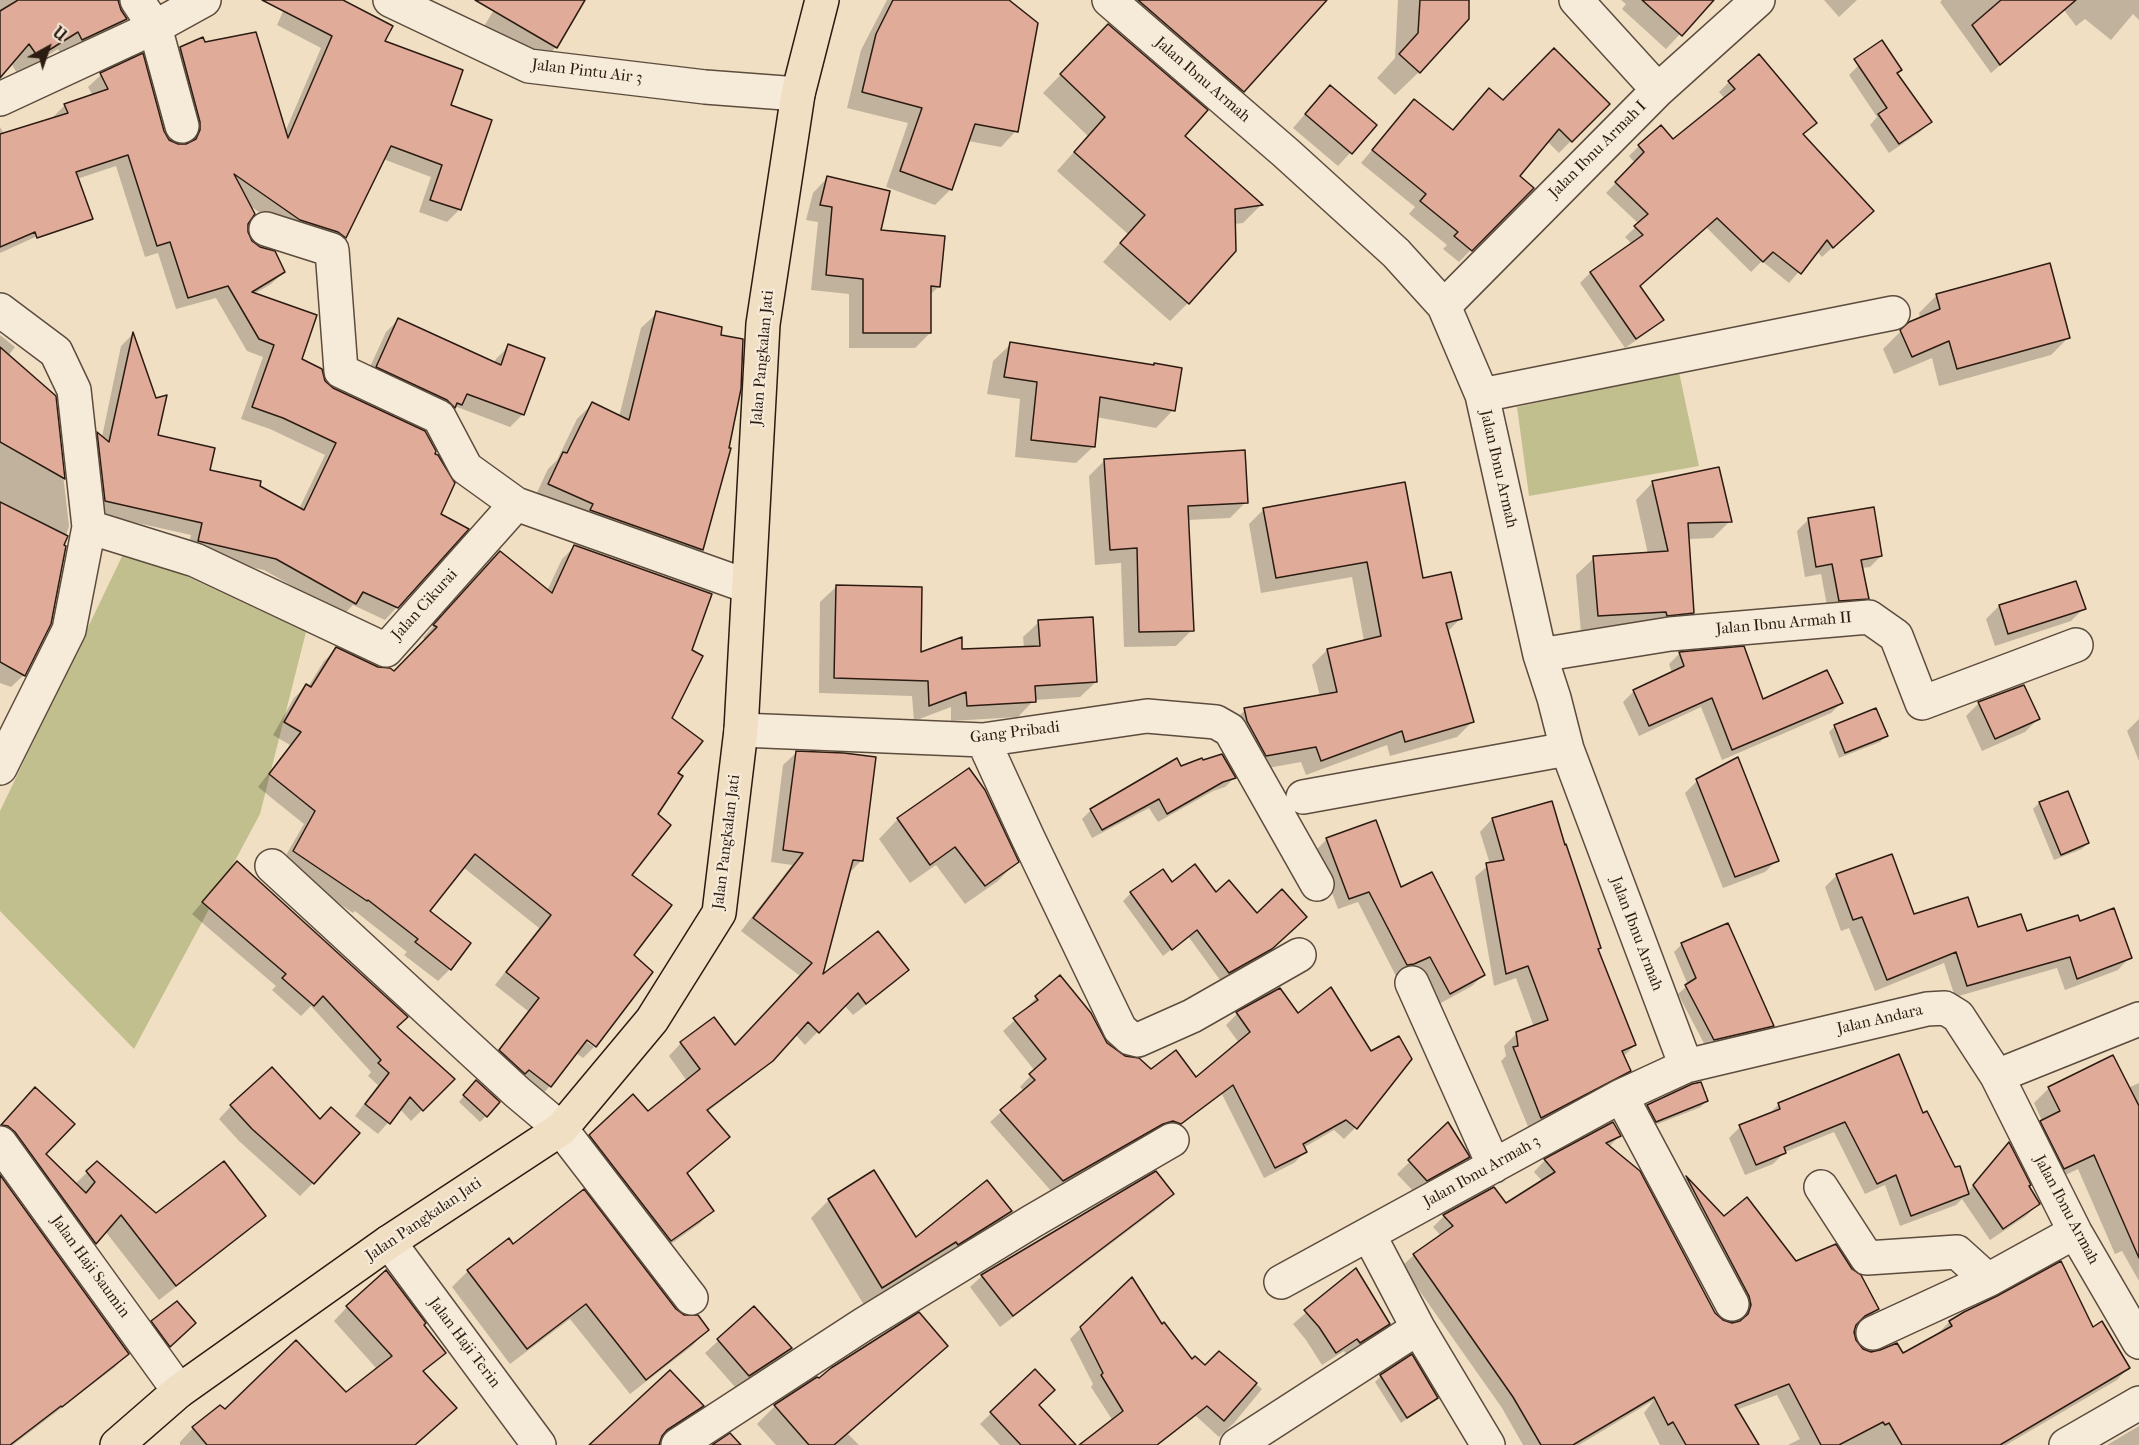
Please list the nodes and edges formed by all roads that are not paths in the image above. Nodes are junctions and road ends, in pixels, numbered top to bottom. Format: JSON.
{"nodes":[{"id":1,"x":137,"y":0,"type":"edge"},
{"id":2,"x":204,"y":0,"type":"edge"},
{"id":3,"x":390,"y":0,"type":"edge"},
{"id":4,"x":822,"y":0,"type":"edge"},
{"id":5,"x":1109,"y":0,"type":"edge"},
{"id":6,"x":1575,"y":0,"type":"edge"},
{"id":7,"x":1758,"y":0,"type":"edge"},
{"id":8,"x":441,"y":11,"type":"edge"},
{"id":9,"x":154,"y":27,"type":"junction"},
{"id":10,"x":1658,"y":90,"type":"junction"},
{"id":11,"x":798,"y":94,"type":"junction"},
{"id":12,"x":0,"y":99,"type":"edge"},
{"id":13,"x":182,"y":126,"type":"dead end"},
{"id":14,"x":266,"y":229,"type":"dead end"},
{"id":15,"x":1444,"y":306,"type":"junction"},
{"id":16,"x":0,"y":309,"type":"edge"},
{"id":17,"x":1893,"y":313,"type":"dead end"},
{"id":18,"x":1482,"y":395,"type":"junction"},
{"id":19,"x":516,"y":504,"type":"junction"},
{"id":20,"x":88,"y":527,"type":"junction"},
{"id":21,"x":747,"y":586,"type":"junction"},
{"id":22,"x":2076,"y":645,"type":"dead end"},
{"id":23,"x":1540,"y":655,"type":"junction"},
{"id":24,"x":741,"y":730,"type":"junction"},
{"id":25,"x":983,"y":740,"type":"junction"},
{"id":26,"x":1567,"y":749,"type":"junction"},
{"id":27,"x":0,"y":768,"type":"edge"},
{"id":28,"x":1303,"y":797,"type":"dead end"},
{"id":29,"x":272,"y":866,"type":"dead end"},
{"id":30,"x":1317,"y":884,"type":"dead end"},
{"id":31,"x":1299,"y":955,"type":"dead end"},
{"id":32,"x":1412,"y":983,"type":"dead end"},
{"id":33,"x":2139,"y":1019,"type":"edge"},
{"id":34,"x":1686,"y":1066,"type":"junction"},
{"id":35,"x":1997,"y":1076,"type":"junction"},
{"id":36,"x":1621,"y":1096,"type":"junction"},
{"id":37,"x":561,"y":1129,"type":"junction"},
{"id":38,"x":1172,"y":1140,"type":"dead end"},
{"id":39,"x":0,"y":1143,"type":"edge"},
{"id":40,"x":1494,"y":1166,"type":"junction"},
{"id":41,"x":1821,"y":1187,"type":"dead end"},
{"id":42,"x":2075,"y":1232,"type":"junction"},
{"id":43,"x":1369,"y":1235,"type":"junction"},
{"id":44,"x":388,"y":1242,"type":"junction"},
{"id":45,"x":1988,"y":1280,"type":"junction"},
{"id":46,"x":1281,"y":1282,"type":"dead end"},
{"id":47,"x":691,"y":1298,"type":"dead end"},
{"id":48,"x":1732,"y":1304,"type":"dead end"},
{"id":49,"x":1419,"y":1328,"type":"junction"},
{"id":50,"x":1873,"y":1333,"type":"dead end"},
{"id":51,"x":2139,"y":1342,"type":"edge"},
{"id":52,"x":179,"y":1390,"type":"junction"},
{"id":53,"x":2139,"y":1403,"type":"edge"},
{"id":54,"x":117,"y":1445,"type":"edge"},
{"id":55,"x":539,"y":1445,"type":"edge"},
{"id":56,"x":678,"y":1445,"type":"edge"},
{"id":57,"x":1237,"y":1445,"type":"edge"},
{"id":58,"x":1488,"y":1445,"type":"edge"},
{"id":59,"x":2066,"y":1445,"type":"edge"}],
"edges":[{"from":1,"to":9,"type":"street"},
{"from":2,"to":9,"type":"street"},
{"from":3,"to":8,"type":"street","name":"Jalan Pintu Air 3"},
{"from":4,"to":11,"type":"main road","name":"Jalan Pangkalan Jati"},
{"from":5,"to":15,"type":"street","name":"Jalan Ibnu Armah"},
{"from":6,"to":10,"type":"street"},
{"from":7,"to":10,"type":"street","name":"Jalan Ibnu Armah I"},
{"from":8,"to":11,"type":"street","name":"Jalan Pintu Air 3"},
{"from":9,"to":12,"type":"street"},
{"from":9,"to":13,"type":"street"},
{"from":10,"to":15,"type":"street","name":"Jalan Ibnu Armah I"},
{"from":11,"to":21,"type":"main road","name":"Jalan Pangkalan Jati"},
{"from":14,"to":19,"type":"street"},
{"from":15,"to":18,"type":"street","name":"Jalan Ibnu Armah"},
{"from":16,"to":20,"type":"street"},
{"from":17,"to":18,"type":"street"},
{"from":18,"to":23,"type":"street","name":"Jalan Ibnu Armah"},
{"from":19,"to":20,"type":"street","name":"Jalan Cikurai"},
{"from":19,"to":21,"type":"street"},
{"from":20,"to":27,"type":"street"},
{"from":21,"to":24,"type":"main road","name":"Jalan Pangkalan Jati"},
{"from":22,"to":23,"type":"street","name":"Jalan Ibnu Armah II"},
{"from":23,"to":26,"type":"street","name":"Jalan Ibnu Armah"},
{"from":24,"to":25,"type":"street","name":"Gang Pribadi"},
{"from":24,"to":37,"type":"main road","name":"Jalan Pangkalan Jati"},
{"from":25,"to":30,"type":"street","name":"Gang Pribadi"},
{"from":25,"to":31,"type":"street"},
{"from":26,"to":28,"type":"street"},
{"from":26,"to":34,"type":"street","name":"Jalan Ibnu Armah"},
{"from":29,"to":37,"type":"street"},
{"from":32,"to":40,"type":"street"},
{"from":33,"to":35,"type":"street"},
{"from":34,"to":35,"type":"street","name":"Jalan Andara"},
{"from":34,"to":36,"type":"street","name":"Jalan Ibnu Armah 3"},
{"from":35,"to":42,"type":"street","name":"Jalan Ibnu Armah"},
{"from":36,"to":40,"type":"street","name":"Jalan Ibnu Armah 3"},
{"from":36,"to":48,"type":"street"},
{"from":37,"to":44,"type":"main road","name":"Jalan Pangkalan Jati"},
{"from":37,"to":47,"type":"street"},
{"from":38,"to":56,"type":"street"},
{"from":39,"to":52,"type":"street","name":"Jalan Haji Saumin"},
{"from":40,"to":43,"type":"street","name":"Jalan Ibnu Armah 3"},
{"from":41,"to":45,"type":"street"},
{"from":42,"to":45,"type":"street"},
{"from":42,"to":51,"type":"street","name":"Jalan Ibnu Armah"},
{"from":43,"to":46,"type":"street","name":"Jalan Ibnu Armah 3"},
{"from":43,"to":49,"type":"street"},
{"from":44,"to":52,"type":"main road","name":"Jalan Pangkalan Jati"},
{"from":44,"to":55,"type":"street","name":"Jalan Haji Terin"},
{"from":45,"to":50,"type":"street"},
{"from":49,"to":57,"type":"street"},
{"from":49,"to":58,"type":"street"},
{"from":52,"to":54,"type":"main road","name":"Jalan Pangkalan Jati"},
{"from":53,"to":59,"type":"street"}]}
